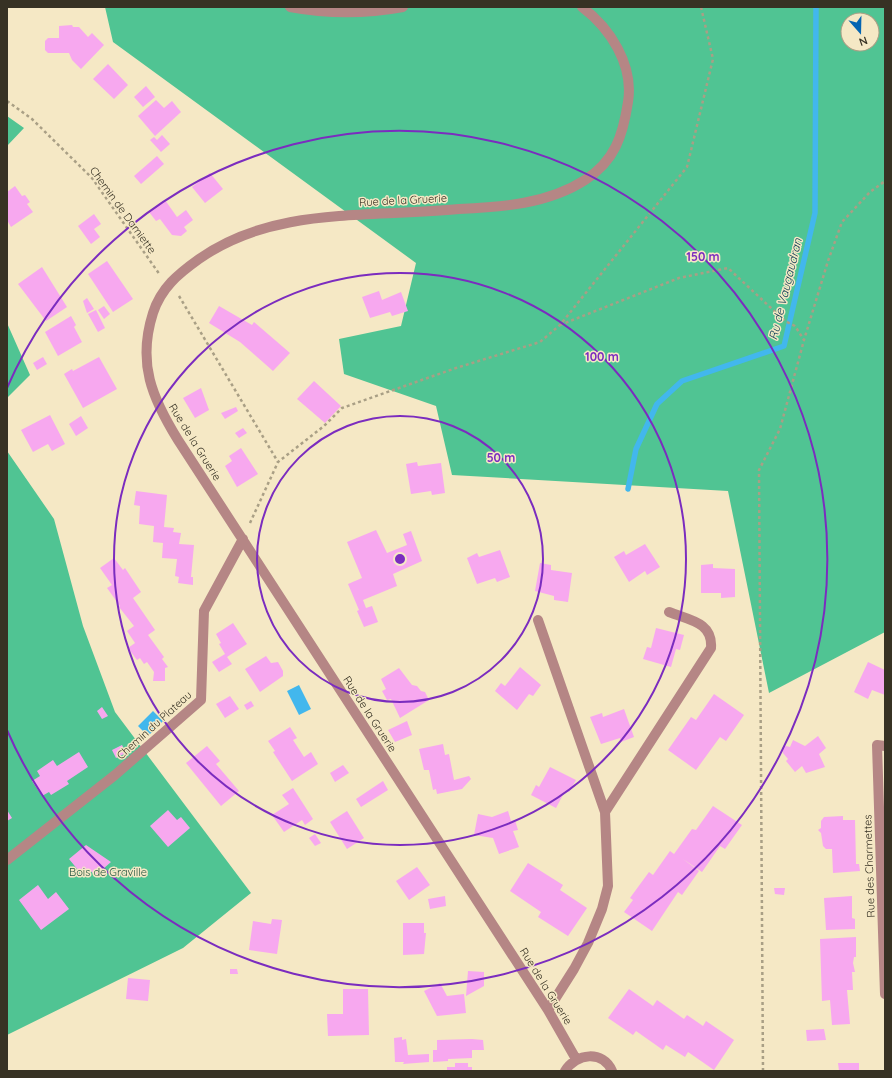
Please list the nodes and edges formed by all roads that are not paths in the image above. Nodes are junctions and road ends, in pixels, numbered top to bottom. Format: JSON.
{"nodes":[{"id":1,"x":290,"y":7,"type":"edge"},
{"id":2,"x":403,"y":7,"type":"edge"},
{"id":3,"x":582,"y":7,"type":"edge"},
{"id":4,"x":243,"y":539,"type":"junction"},
{"id":5,"x":669,"y":612,"type":"dead end"},
{"id":6,"x":538,"y":620,"type":"dead end"},
{"id":7,"x":885,"y":746,"type":"edge"},
{"id":8,"x":605,"y":812,"type":"junction"},
{"id":9,"x":7,"y":860,"type":"edge"},
{"id":10,"x":885,"y":994,"type":"edge"},
{"id":11,"x":548,"y":1010,"type":"junction"},
{"id":12,"x":576,"y":1059,"type":"junction"},
{"id":13,"x":565,"y":1071,"type":"edge"},
{"id":14,"x":612,"y":1071,"type":"edge"}],
"edges":[{"from":1,"to":2,"type":"street"},
{"from":3,"to":4,"type":"street","name":"Rue de la Gruerie"},
{"from":4,"to":9,"type":"street","name":"Chemin du Plateau"},
{"from":4,"to":11,"type":"street","name":"Rue de la Gruerie"},
{"from":5,"to":8,"type":"street"},
{"from":6,"to":8,"type":"street"},
{"from":7,"to":10,"type":"street","name":"Rue des Charmettes"},
{"from":8,"to":11,"type":"street"},
{"from":11,"to":12,"type":"street","name":"Rue de la Gruerie"},
{"from":12,"to":13,"type":"street"},
{"from":12,"to":14,"type":"street"}]}
